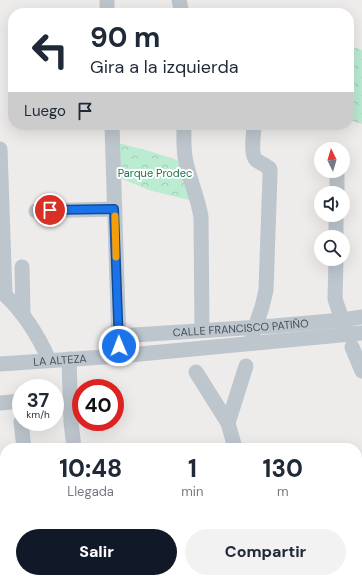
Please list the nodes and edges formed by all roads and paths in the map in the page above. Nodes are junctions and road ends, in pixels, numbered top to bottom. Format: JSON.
{"nodes":[{"id":1,"x":112,"y":130,"type":"edge"},
{"id":2,"x":184,"y":130,"type":"edge"},
{"id":3,"x":254,"y":130,"type":"edge"},
{"id":4,"x":0,"y":149,"type":"edge"},
{"id":5,"x":114,"y":209,"type":"junction"},
{"id":6,"x":36,"y":211,"type":"dead end"},
{"id":7,"x":336,"y":266,"type":"edge"},
{"id":8,"x":22,"y":267,"type":"dead end"},
{"id":9,"x":3,"y":295,"type":"edge"},
{"id":10,"x":23,"y":313,"type":"junction"},
{"id":11,"x":362,"y":317,"type":"edge"},
{"id":12,"x":342,"y":320,"type":"junction"},
{"id":13,"x":255,"y":327,"type":"junction"},
{"id":14,"x":202,"y":330,"type":"junction"},
{"id":15,"x":118,"y":336,"type":"junction"},
{"id":16,"x":354,"y":339,"type":"edge"},
{"id":17,"x":250,"y":343,"type":"junction"},
{"id":18,"x":119,"y":356,"type":"junction"},
{"id":19,"x":69,"y":359,"type":"junction"},
{"id":20,"x":49,"y":360,"type":"junction"},
{"id":21,"x":0,"y":364,"type":"edge"},
{"id":22,"x":246,"y":366,"type":"dead end"},
{"id":23,"x":362,"y":371,"type":"edge"},
{"id":24,"x":196,"y":372,"type":"dead end"},
{"id":25,"x":12,"y":402,"type":"edge"},
{"id":26,"x":0,"y":403,"type":"edge"},
{"id":27,"x":228,"y":423,"type":"junction"},
{"id":28,"x":22,"y":431,"type":"edge"},
{"id":29,"x":23,"y":443,"type":"edge"},
{"id":30,"x":73,"y":443,"type":"edge"},
{"id":31,"x":234,"y":443,"type":"edge"}],
"edges":[{"from":1,"to":5,"type":"street"},
{"from":2,"to":14,"type":"street"},
{"from":3,"to":13,"type":"street"},
{"from":4,"to":9,"type":"street"},
{"from":5,"to":6,"type":"street"},
{"from":5,"to":15,"type":"street"},
{"from":7,"to":12,"type":"street"},
{"from":8,"to":10,"type":"street"},
{"from":9,"to":10,"type":"street"},
{"from":10,"to":20,"type":"street"},
{"from":11,"to":12,"type":"street","name":"CALLE FRANCISCO PATIÑO"},
{"from":12,"to":13,"type":"street","name":"CALLE FRANCISCO PATIÑO"},
{"from":12,"to":16,"type":"street"},
{"from":13,"to":14,"type":"street","name":"CALLE FRANCISCO PATIÑO"},
{"from":13,"to":17,"type":"street"},
{"from":14,"to":15,"type":"street","name":"CALLE FRANCISCO PATIÑO"},
{"from":15,"to":18,"type":"street"},
{"from":16,"to":17,"type":"street","name":"CALLE FRANCISCO PATIÑO"},
{"from":16,"to":23,"type":"street"},
{"from":17,"to":18,"type":"street","name":"CALLE FRANCISCO PATIÑO"},
{"from":18,"to":19,"type":"street","name":"LA ALTEZA"},
{"from":19,"to":20,"type":"street","name":"LA ALTEZA"},
{"from":19,"to":30,"type":"street"},
{"from":20,"to":21,"type":"street","name":"LA ALTEZA"},
{"from":22,"to":27,"type":"street"},
{"from":24,"to":27,"type":"street"},
{"from":25,"to":26,"type":"street"},
{"from":27,"to":31,"type":"street"},
{"from":28,"to":29,"type":"street"}]}
